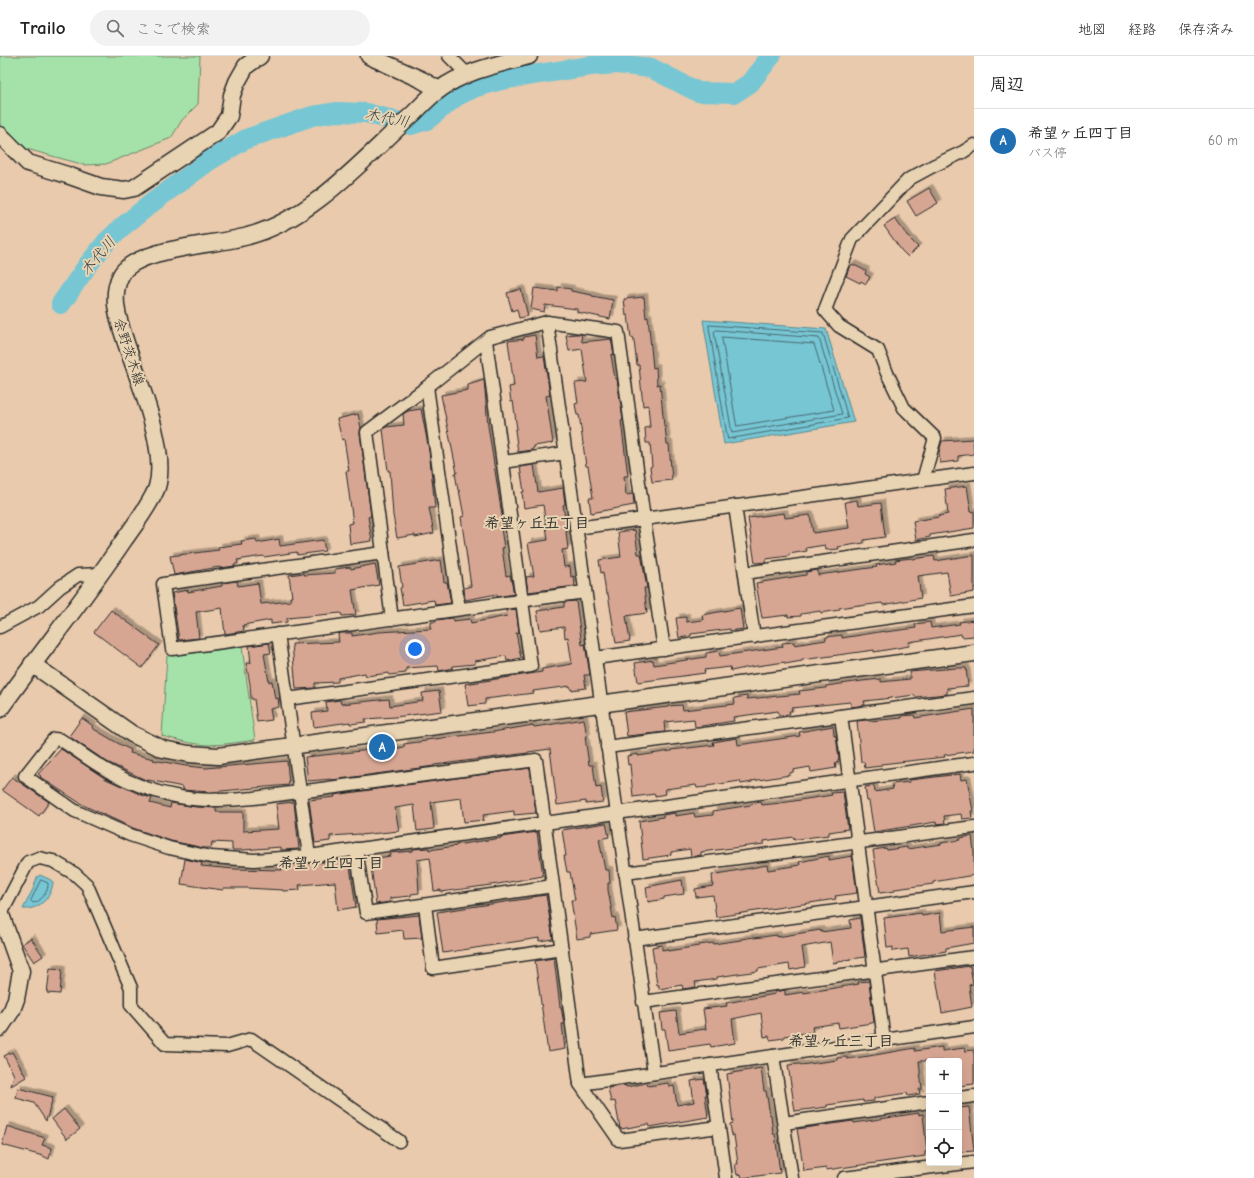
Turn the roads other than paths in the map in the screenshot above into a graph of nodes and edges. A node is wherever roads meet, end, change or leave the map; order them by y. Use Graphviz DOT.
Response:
graph roads {
  1 [pos="260,56"];
  2 [pos="369,56"];
  3 [pos="449,56"];
  4 [pos="529,56"];
  5 [pos="467,74"];
  6 [pos="439,90"];
  7 [pos="0,135"];
  8 [pos="974,145"];
  9 [pos="547,322"];
  10 [pos="486,341"];
  11 [pos="427,387"];
  12 [pos="566,453"];
  13 [pos="503,462"];
  14 [pos="974,473"];
  15 [pos="923,480"];
  16 [pos="735,506"];
  17 [pos="644,520"];
  18 [pos="576,528"];
  19 [pos="974,540"];
  20 [pos="383,553"];
  21 [pos="745,573"];
  22 [pos="101,574"];
  23 [pos="585,592"];
  24 [pos="522,601"];
  25 [pos="974,606"];
  26 [pos="459,610"];
  27 [pos="392,619"];
  28 [pos="0,627"];
  29 [pos="278,634"];
  30 [pos="754,637"];
  31 [pos="664,649"];
  32 [pos="974,653"];
  33 [pos="595,658"];
  34 [pos="32,664"];
  35 [pos="974,698"];
  36 [pos="287,699"];
  37 [pos="601,704"];
  38 [pos="0,708"];
  39 [pos="841,716"];
  40 [pos="293,746"];
  41 [pos="607,747"];
  42 [pos="974,763"];
  43 [pos="849,780"];
  44 [pos="300,792"];
  45 [pos="617,813"];
  46 [pos="544,823"];
  47 [pos="974,827"];
  48 [pos="858,842"];
  49 [pos="356,849"];
  50 [pos="309,856"];
  51 [pos="625,873"];
  52 [pos="553,886"];
  53 [pos="974,892"];
  54 [pos="425,905"];
  55 [pos="866,907"];
  56 [pos="0,913"];
  57 [pos="634,939"];
  58 [pos="562,950"];
  59 [pos="974,957"];
  60 [pos="875,971"];
  61 [pos="643,1002"];
  62 [pos="974,1027"];
  63 [pos="0,1028"];
  64 [pos="884,1040"];
  65 [pos="773,1056"];
  66 [pos="710,1065"];
  67 [pos="654,1074"];
  68 [pos="580,1084"];
  69 [pos="974,1096"];
  70 [pos="962,1098"];
  71 [pos="926,1102"];
  72 [pos="784,1123"];
  73 [pos="719,1127"];
  74 [pos="399,1141"];
  75 [pos="974,1162"];
  76 [pos="726,1178"];
  77 [pos="792,1178"];
  78 [pos="844,1178"];
  1 -- 7 [label="street"];
  2 -- 6 [label="street"];
  3 -- 5 [label="street"];
  4 -- 5 [label="street, 余野茨木線"];
  5 -- 6 [label="street, 余野茨木線"];
  6 -- 22 [label="street, 余野茨木線"];
  8 -- 15 [label="street"];
  9 -- 10 [label="street"];
  9 -- 12 [label="street"];
  9 -- 17 [label="street"];
  10 -- 11 [label="street"];
  10 -- 13 [label="street"];
  11 -- 20 [label="street"];
  11 -- 26 [label="street"];
  12 -- 13 [label="street"];
  12 -- 18 [label="street"];
  13 -- 24 [label="street"];
  14 -- 15 [label="street"];
  15 -- 16 [label="street"];
  16 -- 17 [label="street"];
  16 -- 21 [label="street"];
  17 -- 18 [label="street"];
  17 -- 31 [label="street"];
  18 -- 23 [label="street"];
  19 -- 21 [label="street"];
  20 -- 27 [label="street"];
  20 -- 29 [label="street"];
  21 -- 30 [label="street"];
  22 -- 28 [label="street"];
  22 -- 34 [label="street, 余野茨木線"];
  23 -- 24 [label="street"];
  23 -- 33 [label="street"];
  24 -- 26 [label="street"];
  24 -- 36 [label="street"];
  25 -- 30 [label="street"];
  26 -- 27 [label="street"];
  27 -- 29 [label="street"];
  29 -- 36 [label="street"];
  30 -- 31 [label="street"];
  31 -- 33 [label="street"];
  32 -- 37 [label="street"];
  33 -- 37 [label="street"];
  34 -- 38 [label="street, 余野茨木線"];
  34 -- 40 [label="street"];
  35 -- 39 [label="street"];
  36 -- 40 [label="street"];
  37 -- 40 [label="street"];
  37 -- 41 [label="street"];
  39 -- 41 [label="street"];
  39 -- 43 [label="street"];
  40 -- 44 [label="street"];
  41 -- 45 [label="street"];
  42 -- 43 [label="street"];
  43 -- 45 [label="street"];
  43 -- 48 [label="street"];
  44 -- 46 [label="street"];
  44 -- 50 [label="street"];
  44 -- 50 [label="street"];
  45 -- 46 [label="street"];
  45 -- 51 [label="street"];
  46 -- 49 [label="street"];
  46 -- 52 [label="street"];
  47 -- 48 [label="street"];
  48 -- 51 [label="street"];
  48 -- 55 [label="street"];
  49 -- 50 [label="street"];
  49 -- 54 [label="street"];
  51 -- 57 [label="street"];
  52 -- 54 [label="street"];
  52 -- 58 [label="street"];
  53 -- 55 [label="street"];
  54 -- 58 [label="street"];
  55 -- 57 [label="street"];
  55 -- 60 [label="street"];
  56 -- 63 [label="street"];
  56 -- 74 [label="street"];
  57 -- 61 [label="street"];
  58 -- 68 [label="street"];
  59 -- 60 [label="street"];
  60 -- 61 [label="street"];
  60 -- 64 [label="street"];
  61 -- 67 [label="street"];
  62 -- 64 [label="street"];
  64 -- 65 [label="street"];
  65 -- 66 [label="street"];
  65 -- 72 [label="street"];
  66 -- 67 [label="street"];
  66 -- 73 [label="street"];
  67 -- 68 [label="street"];
  68 -- 73 [label="street"];
  69 -- 70 [label="street"];
  71 -- 72 [label="street"];
  72 -- 77 [label="street"];
  73 -- 76 [label="street"];
  75 -- 78 [label="street"];
}
